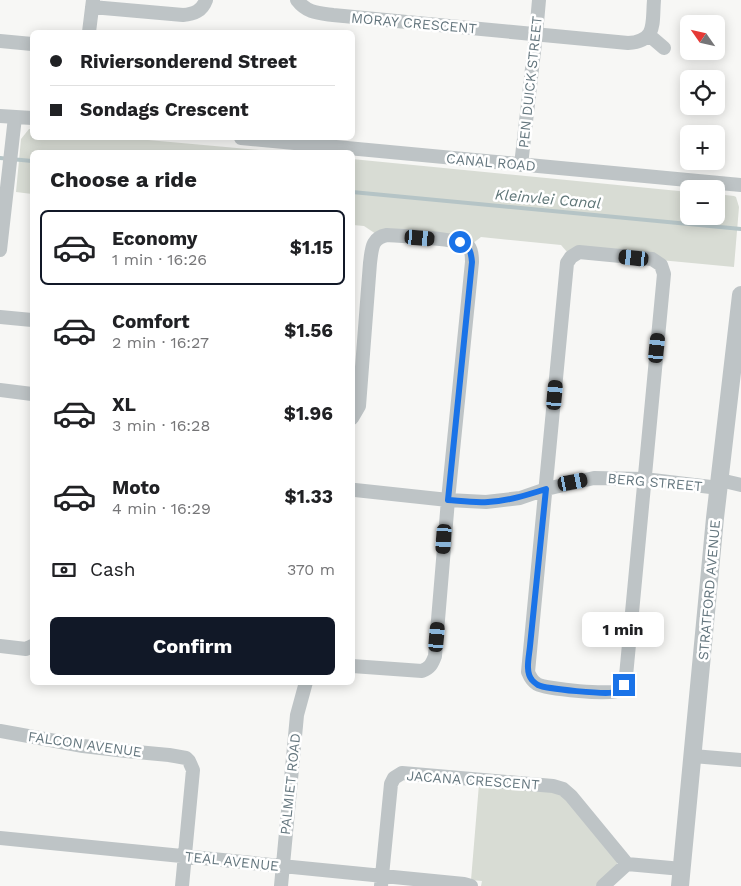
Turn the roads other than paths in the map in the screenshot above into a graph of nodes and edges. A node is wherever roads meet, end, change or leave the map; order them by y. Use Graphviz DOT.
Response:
graph roads {
  1 [pos="206,0"];
  2 [pos="297,0"];
  3 [pos="539,0"];
  4 [pos="654,0"];
  5 [pos="93,4"];
  6 [pos="131,5"];
  7 [pos="89,30"];
  8 [pos="536,34"];
  9 [pos="650,36"];
  10 [pos="0,41"];
  11 [pos="30,44"];
  12 [pos="664,48"];
  13 [pos="0,116"];
  14 [pos="30,118"];
  15 [pos="14,121"];
  16 [pos="262,140"];
  17 [pos="521,165"];
  18 [pos="741,185"];
  19 [pos="0,250"];
  20 [pos="741,294"];
  21 [pos="359,307"];
  22 [pos="0,317"];
  23 [pos="30,320"];
  24 [pos="738,343"];
  25 [pos="0,390"];
  26 [pos="30,394"];
  27 [pos="355,413"];
  28 [pos="644,479"];
  29 [pos="719,484"];
  30 [pos="741,485"];
  31 [pos="355,489"];
  32 [pos="546,489"];
  33 [pos="448,500"];
  34 [pos="0,646"];
  35 [pos="30,647"];
  36 [pos="355,666"];
  37 [pos="305,685"];
  38 [pos="0,731"];
  39 [pos="693,756"];
  40 [pos="741,760"];
  41 [pos="0,838"];
  42 [pos="185,856"];
  43 [pos="627,864"];
  44 [pos="282,866"];
  45 [pos="681,878"];
  46 [pos="381,881"];
  47 [pos="467,885"];
  48 [pos="182,886"];
  49 [pos="281,886"];
  50 [pos="603,886"];
  1 -- 6 [label="street"];
  2 -- 8 [label="street, MORAY CRESCENT"];
  3 -- 8 [label="street, PEN DUICK STREET"];
  4 -- 9 [label="street"];
  5 -- 6 [label="street"];
  5 -- 7 [label="street"];
  8 -- 9 [label="street, MORAY CRESCENT"];
  8 -- 17 [label="street, PEN DUICK STREET"];
  9 -- 12 [label="street"];
  10 -- 11 [label="street"];
  13 -- 15 [label="street"];
  14 -- 15 [label="street"];
  15 -- 19 [label="street"];
  16 -- 17 [label="street, CANAL ROAD"];
  17 -- 18 [label="street, CANAL ROAD"];
  20 -- 24 [label="street, STRATFORD AVENUE"];
  21 -- 27 [label="street"];
  21 -- 33 [label="street"];
  22 -- 23 [label="street"];
  24 -- 29 [label="street, STRATFORD AVENUE"];
  25 -- 26 [label="street"];
  28 -- 29 [label="street, BERG STREET"];
  28 -- 32 [label="street, BERG STREET"];
  28 -- 32 [label="street"];
  28 -- 32 [label="street"];
  29 -- 30 [label="street, BERG STREET"];
  29 -- 39 [label="street, STRATFORD AVENUE"];
  31 -- 33 [label="street, BERG STREET"];
  32 -- 33 [label="street, BERG STREET"];
  33 -- 36 [label="street"];
  34 -- 35 [label="street"];
  37 -- 44 [label="street, PALMIET ROAD"];
  38 -- 42 [label="street, FALCON AVENUE"];
  39 -- 40 [label="street"];
  39 -- 45 [label="street, STRATFORD AVENUE"];
  41 -- 42 [label="street, TEAL AVENUE"];
  42 -- 44 [label="street, TEAL AVENUE"];
  42 -- 48 [label="street, FALCON AVENUE"];
  43 -- 45 [label="street"];
  43 -- 46 [label="street, JACANA CRESCENT"];
  43 -- 50 [label="street"];
  44 -- 46 [label="street, TEAL AVENUE"];
  44 -- 49 [label="street, PALMIET ROAD"];
  46 -- 47 [label="street, TEAL AVENUE"];
}
